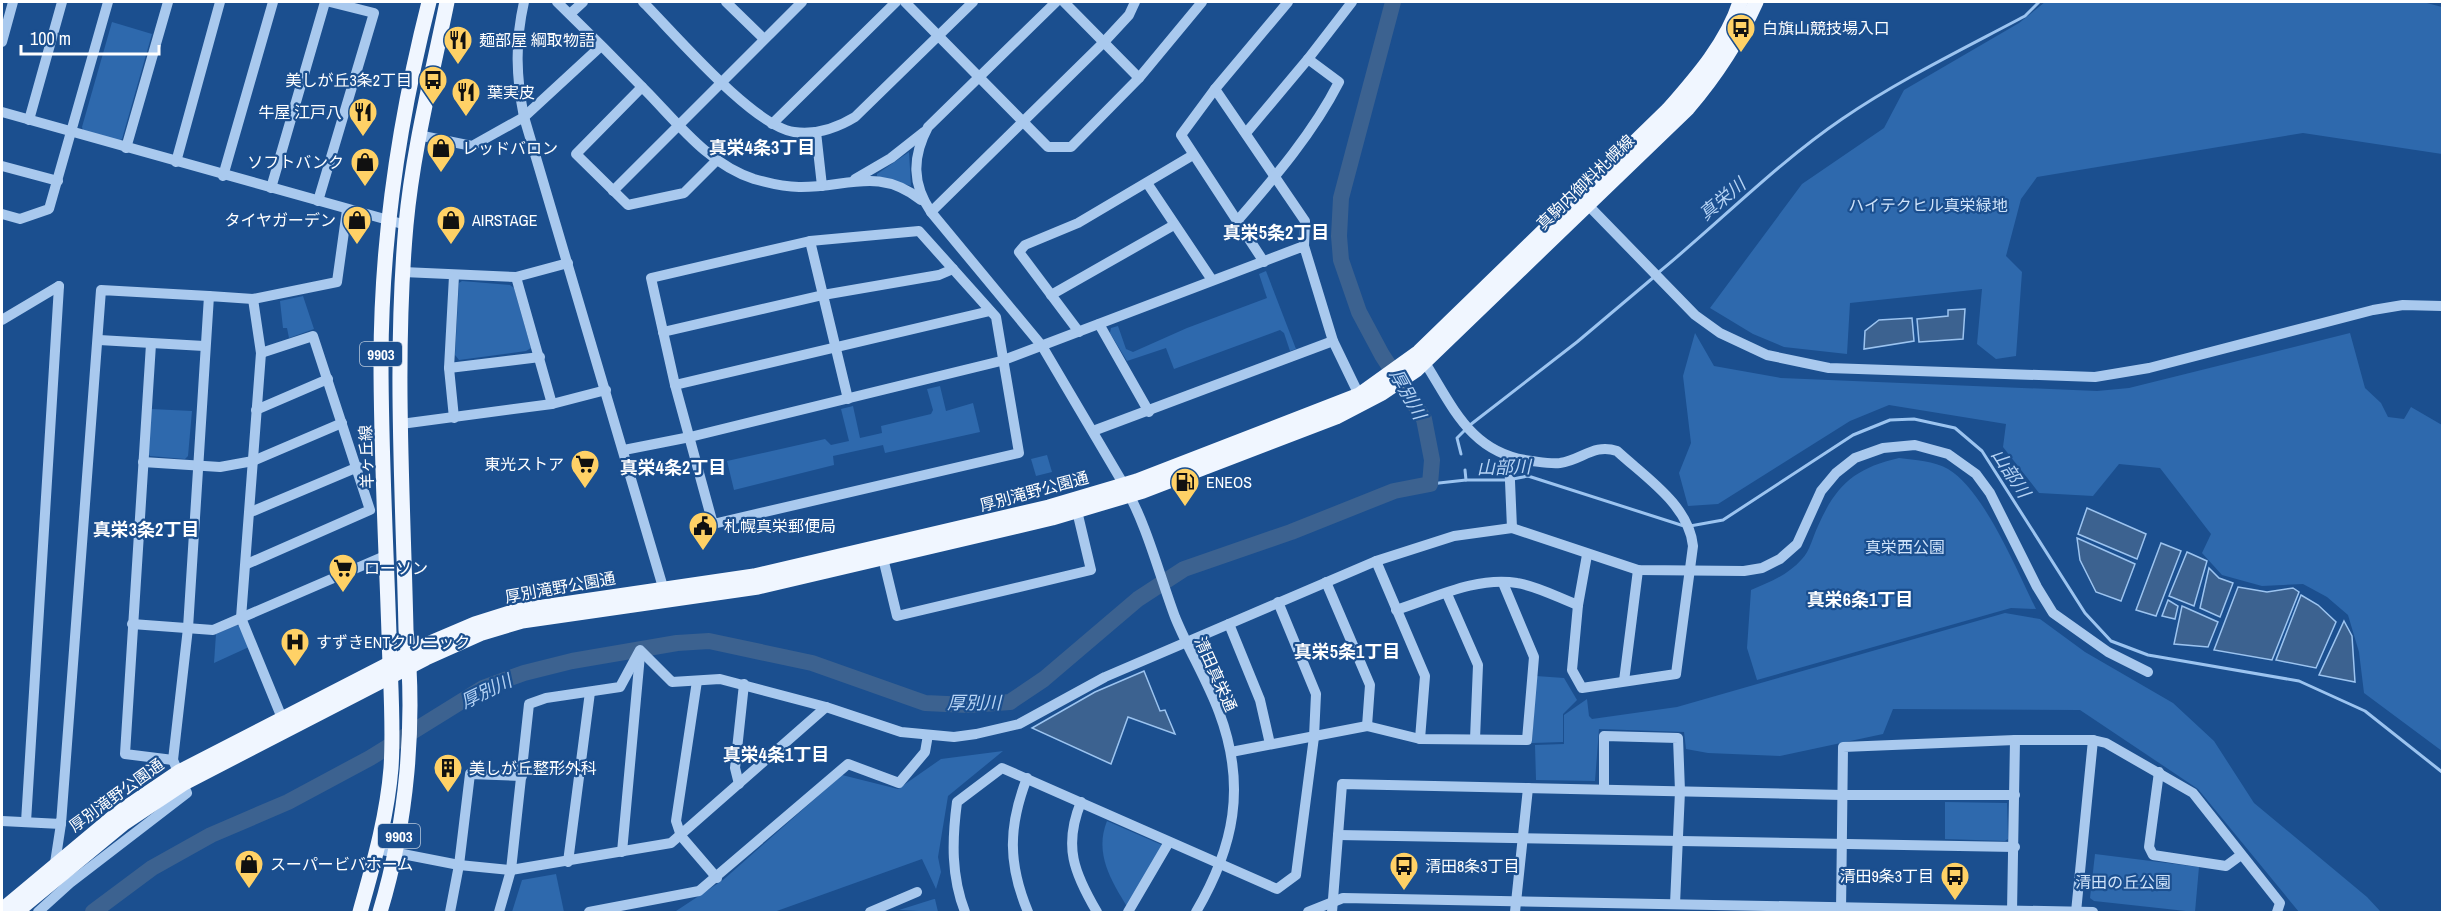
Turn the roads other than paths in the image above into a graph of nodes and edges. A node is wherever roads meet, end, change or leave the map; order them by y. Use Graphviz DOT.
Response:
graph roads {
  1 [pos="13,2"];
  2 [pos="62,2"];
  3 [pos="108,2"];
  4 [pos="168,2"];
  5 [pos="220,2"];
  6 [pos="273,2"];
  7 [pos="326,2"];
  8 [pos="330,2"];
  9 [pos="429,2"];
  10 [pos="447,2"];
  11 [pos="524,2"];
  12 [pos="557,2"];
  13 [pos="583,2"];
  14 [pos="643,2"];
  15 [pos="726,2"];
  16 [pos="801,2"];
  17 [pos="896,2"];
  18 [pos="904,2"];
  19 [pos="973,2"];
  20 [pos="1056,2"];
  21 [pos="1064,2"];
  22 [pos="1135,2"];
  23 [pos="1202,2"];
  24 [pos="1288,2"];
  25 [pos="1352,2"];
  26 [pos="1740,2"];
  27 [pos="1756,2"];
  28 [pos="570,14"];
  29 [pos="938,37"];
  30 [pos="764,39"];
  31 [pos="2,42"];
  32 [pos="1104,42"];
  33 [pos="601,46"];
  34 [pos="1308,59"];
  35 [pos="978,78"];
  36 [pos="1139,78"];
  37 [pos="721,80"];
  38 [pos="642,87"];
  39 [pos="1215,89"];
  40 [pos="2,112"];
  41 [pos="524,117"];
  42 [pos="29,120"];
  43 [pos="1023,121"];
  44 [pos="677,123"];
  45 [pos="772,124"];
  46 [pos="928,128"];
  47 [pos="71,132"];
  48 [pos="816,132"];
  49 [pos="1246,133"];
  50 [pos="418,135"];
  51 [pos="126,148"];
  52 [pos="1194,156"];
  53 [pos="717,160"];
  54 [pos="176,162"];
  55 [pos="2,166"];
  56 [pos="223,176"];
  57 [pos="1276,176"];
  58 [pos="855,179"];
  59 [pos="58,181"];
  60 [pos="1147,183"];
  61 [pos="822,186"];
  62 [pos="271,189"];
  63 [pos="613,191"];
  64 [pos="318,201"];
  65 [pos="1584,201"];
  66 [pos="924,202"];
  67 [pos="347,210"];
  68 [pos="931,212"];
  69 [pos="2,214"];
  70 [pos="1238,220"];
  71 [pos="388,221"];
  72 [pos="406,225"];
  73 [pos="1174,225"];
  74 [pos="810,242"];
  75 [pos="1304,246"];
  76 [pos="1264,262"];
  77 [pos="568,263"];
  78 [pos="953,269"];
  79 [pos="403,272"];
  80 [pos="453,276"];
  81 [pos="516,277"];
  82 [pos="1212,280"];
  83 [pos="1051,295"];
  84 [pos="209,296"];
  85 [pos="823,296"];
  86 [pos="253,299"];
  87 [pos="2442,306"];
  88 [pos="990,311"];
  89 [pos="2,320"];
  90 [pos="1099,324"];
  91 [pos="663,332"];
  92 [pos="1078,332"];
  93 [pos="99,340"];
  94 [pos="1333,341"];
  95 [pos="151,344"];
  96 [pos="204,346"];
  97 [pos="1042,346"];
  98 [pos="836,349"];
  99 [pos="261,353"];
  100 [pos="540,357"];
  101 [pos="1001,361"];
  102 [pos="1417,361"];
  103 [pos="450,368"];
  104 [pos="328,379"];
  105 [pos="675,385"];
  106 [pos="606,390"];
  107 [pos="848,399"];
  108 [pos="1361,399"];
  109 [pos="552,404"];
  110 [pos="256,410"];
  111 [pos="1149,412"];
  112 [pos="454,418"];
  113 [pos="342,423"];
  114 [pos="401,424"];
  115 [pos="1092,431"];
  116 [pos="690,437"];
  117 [pos="624,450"];
  118 [pos="253,461"];
  119 [pos="143,462"];
  120 [pos="1509,462"];
  121 [pos="197,465"];
  122 [pos="357,467"];
  123 [pos="1127,490"];
  124 [pos="251,512"];
  125 [pos="1077,512"];
  126 [pos="1512,528"];
  127 [pos="387,555"];
  128 [pos="1587,555"];
  129 [pos="884,558"];
  130 [pos="1376,561"];
  131 [pos="247,564"];
  132 [pos="1638,570"];
  133 [pos="1689,571"];
  134 [pos="1326,582"];
  135 [pos="1503,583"];
  136 [pos="665,594"];
  137 [pos="1447,594"];
  138 [pos="1278,602"];
  139 [pos="1578,605"];
  140 [pos="1396,610"];
  141 [pos="242,618"];
  142 [pos="132,624"];
  143 [pos="1229,624"];
  144 [pos="188,628"];
  145 [pos="1185,642"];
  146 [pos="640,650"];
  147 [pos="409,661"];
  148 [pos="391,671"];
  149 [pos="2148,672"];
  150 [pos="697,681"];
  151 [pos="1624,681"];
  152 [pos="744,684"];
  153 [pos="590,692"];
  154 [pos="826,707"];
  155 [pos="282,718"];
  156 [pos="1367,726"];
  157 [pos="928,735"];
  158 [pos="1314,737"];
  159 [pos="1420,739"];
  160 [pos="1475,739"];
  161 [pos="2015,740"];
  162 [pos="2093,740"];
  163 [pos="1270,744"];
  164 [pos="1231,752"];
  165 [pos="179,772"];
  166 [pos="2159,772"];
  167 [pos="522,776"];
  168 [pos="1027,778"];
  169 [pos="739,784"];
  170 [pos="1528,788"];
  171 [pos="1604,789"];
  172 [pos="1680,791"];
  173 [pos="1843,795"];
  174 [pos="2015,795"];
  175 [pos="1081,802"];
  176 [pos="2,821"];
  177 [pos="26,822"];
  178 [pos="61,824"];
  179 [pos="681,836"];
  180 [pos="1338,836"];
  181 [pos="1523,839"];
  182 [pos="1677,841"];
  183 [pos="1170,842"];
  184 [pos="1842,844"];
  185 [pos="2015,847"];
  186 [pos="377,849"];
  187 [pos="396,852"];
  188 [pos="622,852"];
  189 [pos="2241,855"];
  190 [pos="568,862"];
  191 [pos="55,863"];
  192 [pos="1221,864"];
  193 [pos="459,865"];
  194 [pos="511,870"];
  195 [pos="717,878"];
  196 [pos="917,892"];
  197 [pos="1333,900"];
  198 [pos="1516,907"];
  199 [pos="1672,907"];
  200 [pos="2,910"];
  201 [pos="1841,910"];
  202 [pos="2012,911"];
  203 [pos="2076,911"];
  204 [pos="16,912"];
  205 [pos="38,912"];
  206 [pos="360,912"];
  207 [pos="380,912"];
  208 [pos="450,912"];
  209 [pos="500,912"];
  210 [pos="589,912"];
  211 [pos="870,912"];
  212 [pos="965,912"];
  213 [pos="1028,912"];
  214 [pos="1097,912"];
  215 [pos="1128,912"];
  216 [pos="1196,912"];
  217 [pos="1308,912"];
  218 [pos="1332,912"];
  219 [pos="2093,912"];
  220 [pos="2277,912"];
  1 -- 31 [label="street"];
  2 -- 42 [label="street"];
  3 -- 47 [label="street"];
  4 -- 51 [label="street"];
  5 -- 54 [label="street"];
  6 -- 56 [label="street"];
  7 -- 62 [label="street"];
  8 -- 64 [label="street"];
  9 -- 71 [label="main road, 羊ヶ丘線 / 9903"];
  10 -- 50 [label="main road, 9903"];
  11 -- 41 [label="street"];
  12 -- 28 [label="street"];
  13 -- 28 [label="street"];
  14 -- 37 [label="street"];
  15 -- 30 [label="street"];
  16 -- 30 [label="street"];
  17 -- 45 [label="street"];
  18 -- 29 [label="street"];
  19 -- 29 [label="street"];
  20 -- 35 [label="street"];
  21 -- 32 [label="street"];
  22 -- 32 [label="street"];
  23 -- 36 [label="street"];
  24 -- 39 [label="street"];
  25 -- 34 [label="street"];
  26 -- 65 [label="main road, 真駒内御料札幌線"];
  27 -- 65 [label="main road, 真駒内御料札幌線"];
  28 -- 33 [label="street"];
  29 -- 35 [label="street"];
  29 -- 48 [label="street"];
  30 -- 37 [label="street"];
  32 -- 36 [label="street"];
  32 -- 43 [label="street"];
  33 -- 38 [label="street"];
  33 -- 41 [label="street"];
  34 -- 49 [label="street"];
  34 -- 57 [label="street"];
  35 -- 43 [label="street"];
  35 -- 46 [label="street"];
  36 -- 43 [label="street"];
  37 -- 44 [label="street"];
  37 -- 45 [label="street"];
  38 -- 44 [label="street"];
  38 -- 63 [label="street"];
  39 -- 49 [label="street"];
  39 -- 52 [label="street"];
  40 -- 42 [label="street"];
  41 -- 50 [label="street"];
  41 -- 77 [label="street"];
  42 -- 47 [label="street"];
  43 -- 68 [label="street"];
  44 -- 53 [label="street"];
  44 -- 63 [label="street"];
  45 -- 48 [label="street"];
  46 -- 58 [label="street"];
  46 -- 66 [label="street"];
  47 -- 51 [label="street"];
  47 -- 59 [label="street"];
  48 -- 61 [label="street"];
  49 -- 57 [label="street"];
  50 -- 72 [label="main road, 9903"];
  51 -- 54 [label="street"];
  52 -- 60 [label="street"];
  52 -- 70 [label="street"];
  53 -- 61 [label="street"];
  53 -- 63 [label="street"];
  54 -- 56 [label="street"];
  55 -- 59 [label="street"];
  56 -- 62 [label="street"];
  57 -- 70 [label="street"];
  57 -- 75 [label="street"];
  58 -- 61 [label="street"];
  58 -- 66 [label="street"];
  59 -- 69 [label="street"];
  60 -- 73 [label="street"];
  60 -- 83 [label="street"];
  62 -- 64 [label="street"];
  64 -- 67 [label="street"];
  65 -- 87 [label="street"];
  65 -- 102 [label="main road, 真駒内御料札幌線"];
  66 -- 68 [label="street, 清田真栄通"];
  67 -- 71 [label="street"];
  67 -- 86 [label="street"];
  68 -- 97 [label="street, 清田真栄通"];
  70 -- 76 [label="street"];
  71 -- 72 [label="street"];
  71 -- 127 [label="main road, 羊ヶ丘線 / 9903"];
  72 -- 79 [label="main road, 9903"];
  73 -- 82 [label="street"];
  73 -- 83 [label="street"];
  74 -- 78 [label="street"];
  74 -- 85 [label="street"];
  74 -- 91 [label="street"];
  75 -- 76 [label="street"];
  75 -- 94 [label="street"];
  76 -- 82 [label="street"];
  77 -- 81 [label="street"];
  77 -- 106 [label="street"];
  78 -- 85 [label="street"];
  78 -- 88 [label="street"];
  79 -- 80 [label="street"];
  79 -- 114 [label="main road, 9903"];
  80 -- 81 [label="street"];
  80 -- 103 [label="street"];
  81 -- 100 [label="street"];
  82 -- 90 [label="street"];
  83 -- 92 [label="street"];
  84 -- 86 [label="street"];
  84 -- 93 [label="street"];
  84 -- 96 [label="street"];
  85 -- 91 [label="street"];
  85 -- 98 [label="street"];
  86 -- 99 [label="street"];
  88 -- 98 [label="street"];
  88 -- 101 [label="street"];
  89 -- 177 [label="street"];
  90 -- 92 [label="street"];
  90 -- 111 [label="street"];
  91 -- 105 [label="street"];
  92 -- 97 [label="street"];
  93 -- 95 [label="street"];
  93 -- 178 [label="street"];
  94 -- 108 [label="street"];
  94 -- 111 [label="street"];
  95 -- 96 [label="street"];
  95 -- 119 [label="street"];
  96 -- 121 [label="street"];
  97 -- 101 [label="street"];
  97 -- 115 [label="street, 清田真栄通"];
  98 -- 105 [label="street"];
  98 -- 107 [label="street"];
  99 -- 104 [label="street"];
  99 -- 110 [label="street"];
  100 -- 103 [label="street"];
  100 -- 109 [label="street"];
  101 -- 107 [label="street"];
  101 -- 116 [label="street"];
  102 -- 108 [label="main road, 真駒内御料札幌線"];
  102 -- 120 [label="street"];
  103 -- 112 [label="street"];
  104 -- 110 [label="street"];
  104 -- 113 [label="street"];
  105 -- 116 [label="street"];
  106 -- 109 [label="street"];
  106 -- 117 [label="street"];
  107 -- 116 [label="street"];
  108 -- 123 [label="main road, 真駒内御料札幌線"];
  109 -- 112 [label="street"];
  110 -- 118 [label="street"];
  111 -- 115 [label="street"];
  112 -- 114 [label="street"];
  113 -- 118 [label="street"];
  113 -- 122 [label="street"];
  114 -- 147 [label="main road, 9903"];
  115 -- 123 [label="street, 清田真栄通"];
  116 -- 117 [label="street"];
  117 -- 136 [label="street"];
  118 -- 121 [label="street"];
  118 -- 124 [label="street"];
  119 -- 121 [label="street"];
  119 -- 142 [label="street"];
  120 -- 126 [label="street"];
  120 -- 133 [label="street"];
  121 -- 144 [label="street"];
  122 -- 124 [label="street"];
  122 -- 131 [label="street"];
  123 -- 125 [label="main road, 厚別滝野公園通"];
  123 -- 136 [label="main road, 厚別滝野公園通"];
  123 -- 145 [label="street, 清田真栄通"];
  124 -- 131 [label="street"];
  125 -- 129 [label="main road, 厚別滝野公園通"];
  125 -- 129 [label="street"];
  126 -- 128 [label="street"];
  126 -- 130 [label="street"];
  127 -- 141 [label="street"];
  127 -- 148 [label="main road, 羊ヶ丘線 / 9903"];
  128 -- 132 [label="street"];
  128 -- 139 [label="street"];
  129 -- 136 [label="main road, 厚別滝野公園通"];
  130 -- 134 [label="street"];
  130 -- 140 [label="street"];
  131 -- 141 [label="street"];
  132 -- 133 [label="street"];
  132 -- 151 [label="street"];
  133 -- 149 [label="street"];
  133 -- 151 [label="street"];
  134 -- 138 [label="street"];
  134 -- 156 [label="street"];
  135 -- 137 [label="street"];
  135 -- 139 [label="street"];
  135 -- 160 [label="street"];
  136 -- 147 [label="main road, 厚別滝野公園通"];
  137 -- 140 [label="street"];
  137 -- 160 [label="street"];
  138 -- 143 [label="street"];
  138 -- 158 [label="street"];
  139 -- 151 [label="street"];
  140 -- 159 [label="street"];
  141 -- 144 [label="street"];
  141 -- 155 [label="street"];
  142 -- 144 [label="street"];
  142 -- 165 [label="street"];
  143 -- 145 [label="street"];
  143 -- 163 [label="street"];
  144 -- 165 [label="street"];
  145 -- 157 [label="street"];
  145 -- 164 [label="street, 清田真栄通"];
  146 -- 150 [label="street"];
  146 -- 153 [label="street"];
  146 -- 188 [label="street"];
  147 -- 148 [label="main road, 厚別滝野公園通"];
  147 -- 187 [label="main road, 9903"];
  148 -- 155 [label="main road, 厚別滝野公園通"];
  148 -- 165 [label="main road, 厚別滝野公園通"];
  148 -- 186 [label="main road, 羊ヶ丘線 / 9903"];
  150 -- 152 [label="street"];
  150 -- 179 [label="street"];
  152 -- 154 [label="street"];
  152 -- 169 [label="street"];
  153 -- 167 [label="street"];
  153 -- 190 [label="street"];
  154 -- 157 [label="street"];
  154 -- 169 [label="street"];
  155 -- 165 [label="main road, 厚別滝野公園通"];
  156 -- 158 [label="street"];
  156 -- 159 [label="street"];
  157 -- 195 [label="street"];
  158 -- 163 [label="street"];
  158 -- 192 [label="street"];
  159 -- 160 [label="street"];
  161 -- 162 [label="street"];
  161 -- 173 [label="street"];
  161 -- 174 [label="street"];
  162 -- 166 [label="street"];
  162 -- 203 [label="street"];
  163 -- 164 [label="street"];
  164 -- 192 [label="street, 清田真栄通"];
  165 -- 191 [label="main road, 厚別滝野公園通"];
  165 -- 204 [label="main road, 厚別滝野公園通"];
  165 -- 205 [label="street"];
  166 -- 189 [label="street"];
  166 -- 189 [label="street"];
  167 -- 193 [label="street"];
  167 -- 194 [label="street"];
  168 -- 175 [label="street"];
  168 -- 212 [label="street"];
  168 -- 213 [label="street"];
  169 -- 179 [label="street"];
  170 -- 171 [label="street"];
  170 -- 180 [label="street"];
  170 -- 181 [label="street"];
  171 -- 172 [label="street"];
  171 -- 172 [label="street"];
  172 -- 173 [label="street"];
  172 -- 182 [label="street"];
  173 -- 174 [label="street"];
  173 -- 184 [label="street"];
  174 -- 185 [label="street"];
  175 -- 183 [label="street"];
  175 -- 214 [label="street"];
  176 -- 177 [label="street"];
  177 -- 178 [label="street"];
  178 -- 191 [label="street"];
  179 -- 188 [label="street"];
  179 -- 195 [label="street"];
  180 -- 181 [label="street"];
  180 -- 197 [label="street"];
  181 -- 182 [label="street"];
  181 -- 198 [label="street"];
  182 -- 184 [label="street"];
  182 -- 199 [label="street"];
  183 -- 192 [label="street"];
  183 -- 215 [label="street"];
  184 -- 185 [label="street"];
  184 -- 201 [label="street"];
  185 -- 202 [label="street"];
  186 -- 187 [label="street"];
  186 -- 206 [label="main road, 羊ヶ丘線 / 9903"];
  187 -- 193 [label="street"];
  187 -- 207 [label="main road, 9903"];
  188 -- 190 [label="street"];
  189 -- 220 [label="street"];
  190 -- 194 [label="street"];
  191 -- 200 [label="main road, 厚別滝野公園通"];
  192 -- 216 [label="street, 清田真栄通"];
  193 -- 194 [label="street"];
  193 -- 208 [label="street"];
  194 -- 209 [label="street"];
  195 -- 210 [label="street"];
  196 -- 211 [label="street"];
  197 -- 198 [label="street"];
  197 -- 217 [label="street"];
  197 -- 218 [label="street"];
  198 -- 199 [label="street"];
  199 -- 201 [label="street"];
  201 -- 202 [label="street"];
  202 -- 203 [label="street"];
  203 -- 219 [label="street"];
}
